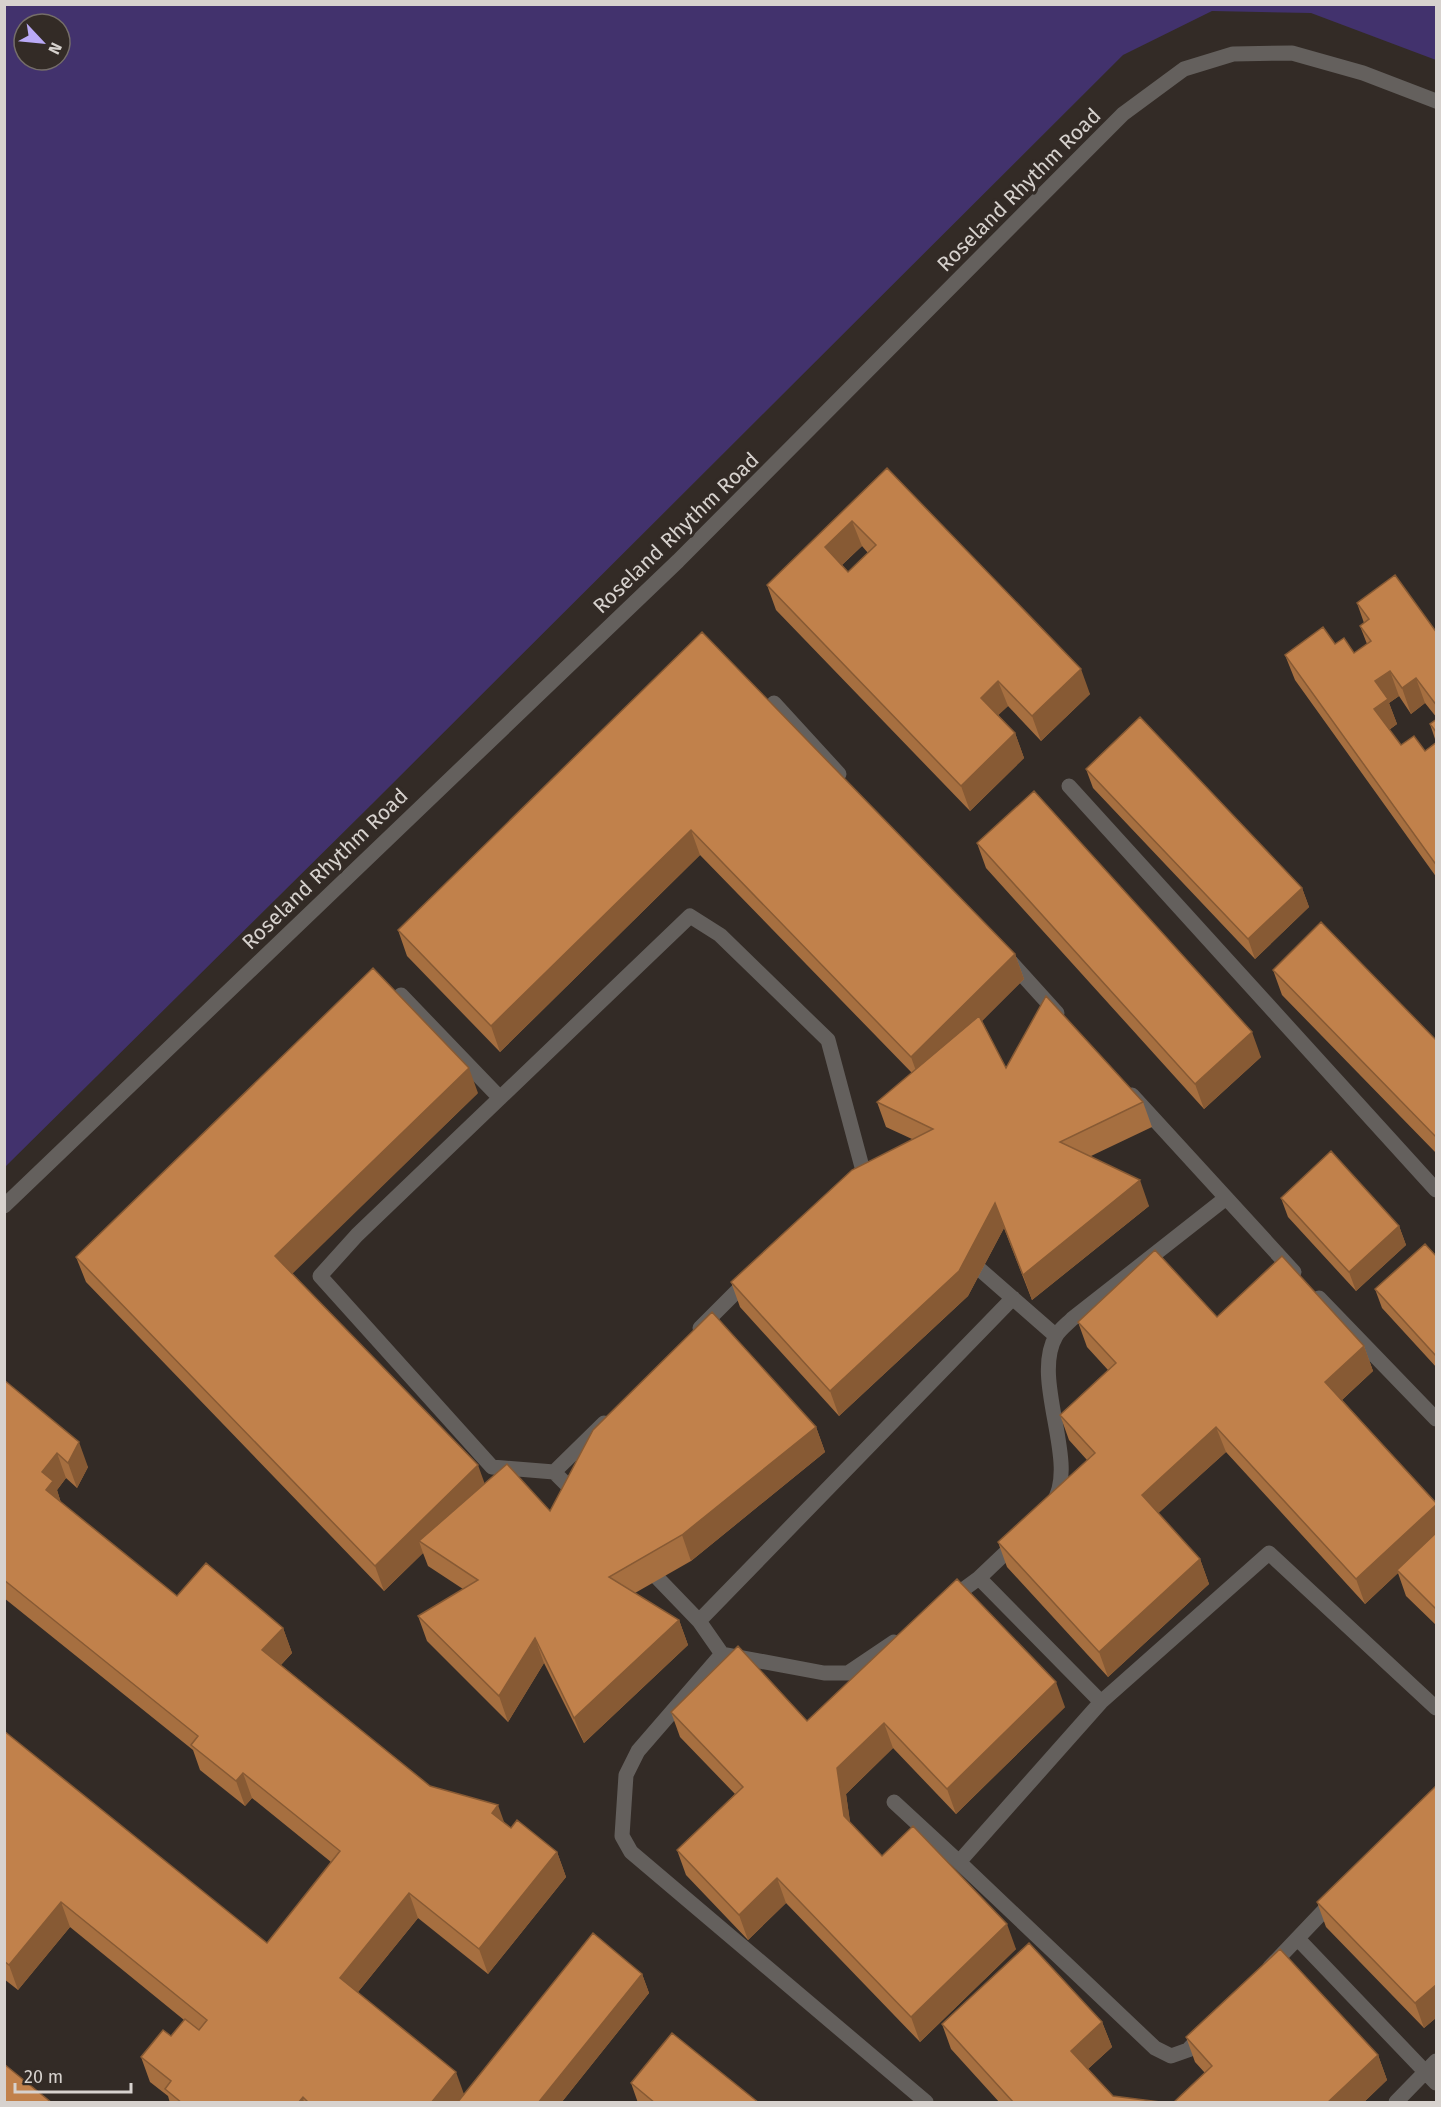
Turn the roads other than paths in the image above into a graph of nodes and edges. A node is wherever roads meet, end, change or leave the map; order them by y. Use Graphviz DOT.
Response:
graph roads {
  1 [pos="1437,100"];
  2 [pos="774,703"];
  3 [pos="847,782"];
  4 [pos="1069,786"];
  5 [pos="1000,950"];
  6 [pos="401,995"];
  7 [pos="1065,1021"];
  8 [pos="1121,1083"];
  9 [pos="500,1098"];
  10 [pos="889,1190"];
  11 [pos="1437,1190"];
  12 [pos="1226,1198"];
  13 [pos="4,1206"];
  14 [pos="960,1252"];
  15 [pos="763,1266"];
  16 [pos="1013,1298"];
  17 [pos="1056,1336"];
  18 [pos="688,1340"];
  19 [pos="613,1414"];
  20 [pos="1437,1419"];
  21 [pos="554,1472"];
  22 [pos="586,1505"];
  23 [pos="1043,1516"];
  24 [pos="1027,1532"];
  25 [pos="634,1555"];
  26 [pos="979,1578"];
  27 [pos="932,1613"];
  28 [pos="699,1621"];
  29 [pos="904,1634"];
  30 [pos="722,1654"];
  31 [pos="1101,1702"];
  32 [pos="1437,1708"];
  33 [pos="894,1802"];
  34 [pos="959,1862"];
  35 [pos="1344,1888"];
  36 [pos="1298,1939"];
  37 [pos="1256,1982"];
  38 [pos="1213,2024"];
  39 [pos="1437,2061"];
  40 [pos="1431,2078"];
  41 [pos="926,2103"];
  42 [pos="1396,2103"];
  1 -- 13 [label="street, Roseland Rhythm Road"];
  2 -- 3 [label="street"];
  4 -- 11 [label="street"];
  5 -- 7 [label="street"];
  6 -- 9 [label="street"];
  8 -- 12 [label="street"];
  9 -- 10 [label="street"];
  9 -- 21 [label="street"];
  12 -- 17 [label="street"];
  12 -- 20 [label="street"];
  14 -- 16 [label="street"];
  15 -- 18 [label="street"];
  16 -- 17 [label="street"];
  16 -- 28 [label="street"];
  17 -- 23 [label="street"];
  19 -- 21 [label="street"];
  21 -- 22 [label="street"];
  24 -- 26 [label="street"];
  25 -- 28 [label="street"];
  26 -- 27 [label="street"];
  26 -- 31 [label="street"];
  28 -- 30 [label="street"];
  29 -- 30 [label="street"];
  30 -- 41 [label="street"];
  31 -- 32 [label="street"];
  31 -- 34 [label="street"];
  33 -- 34 [label="street"];
  34 -- 38 [label="street"];
  35 -- 36 [label="street"];
  36 -- 37 [label="street"];
  36 -- 40 [label="street"];
  39 -- 40 [label="street"];
  40 -- 42 [label="street"];
}
